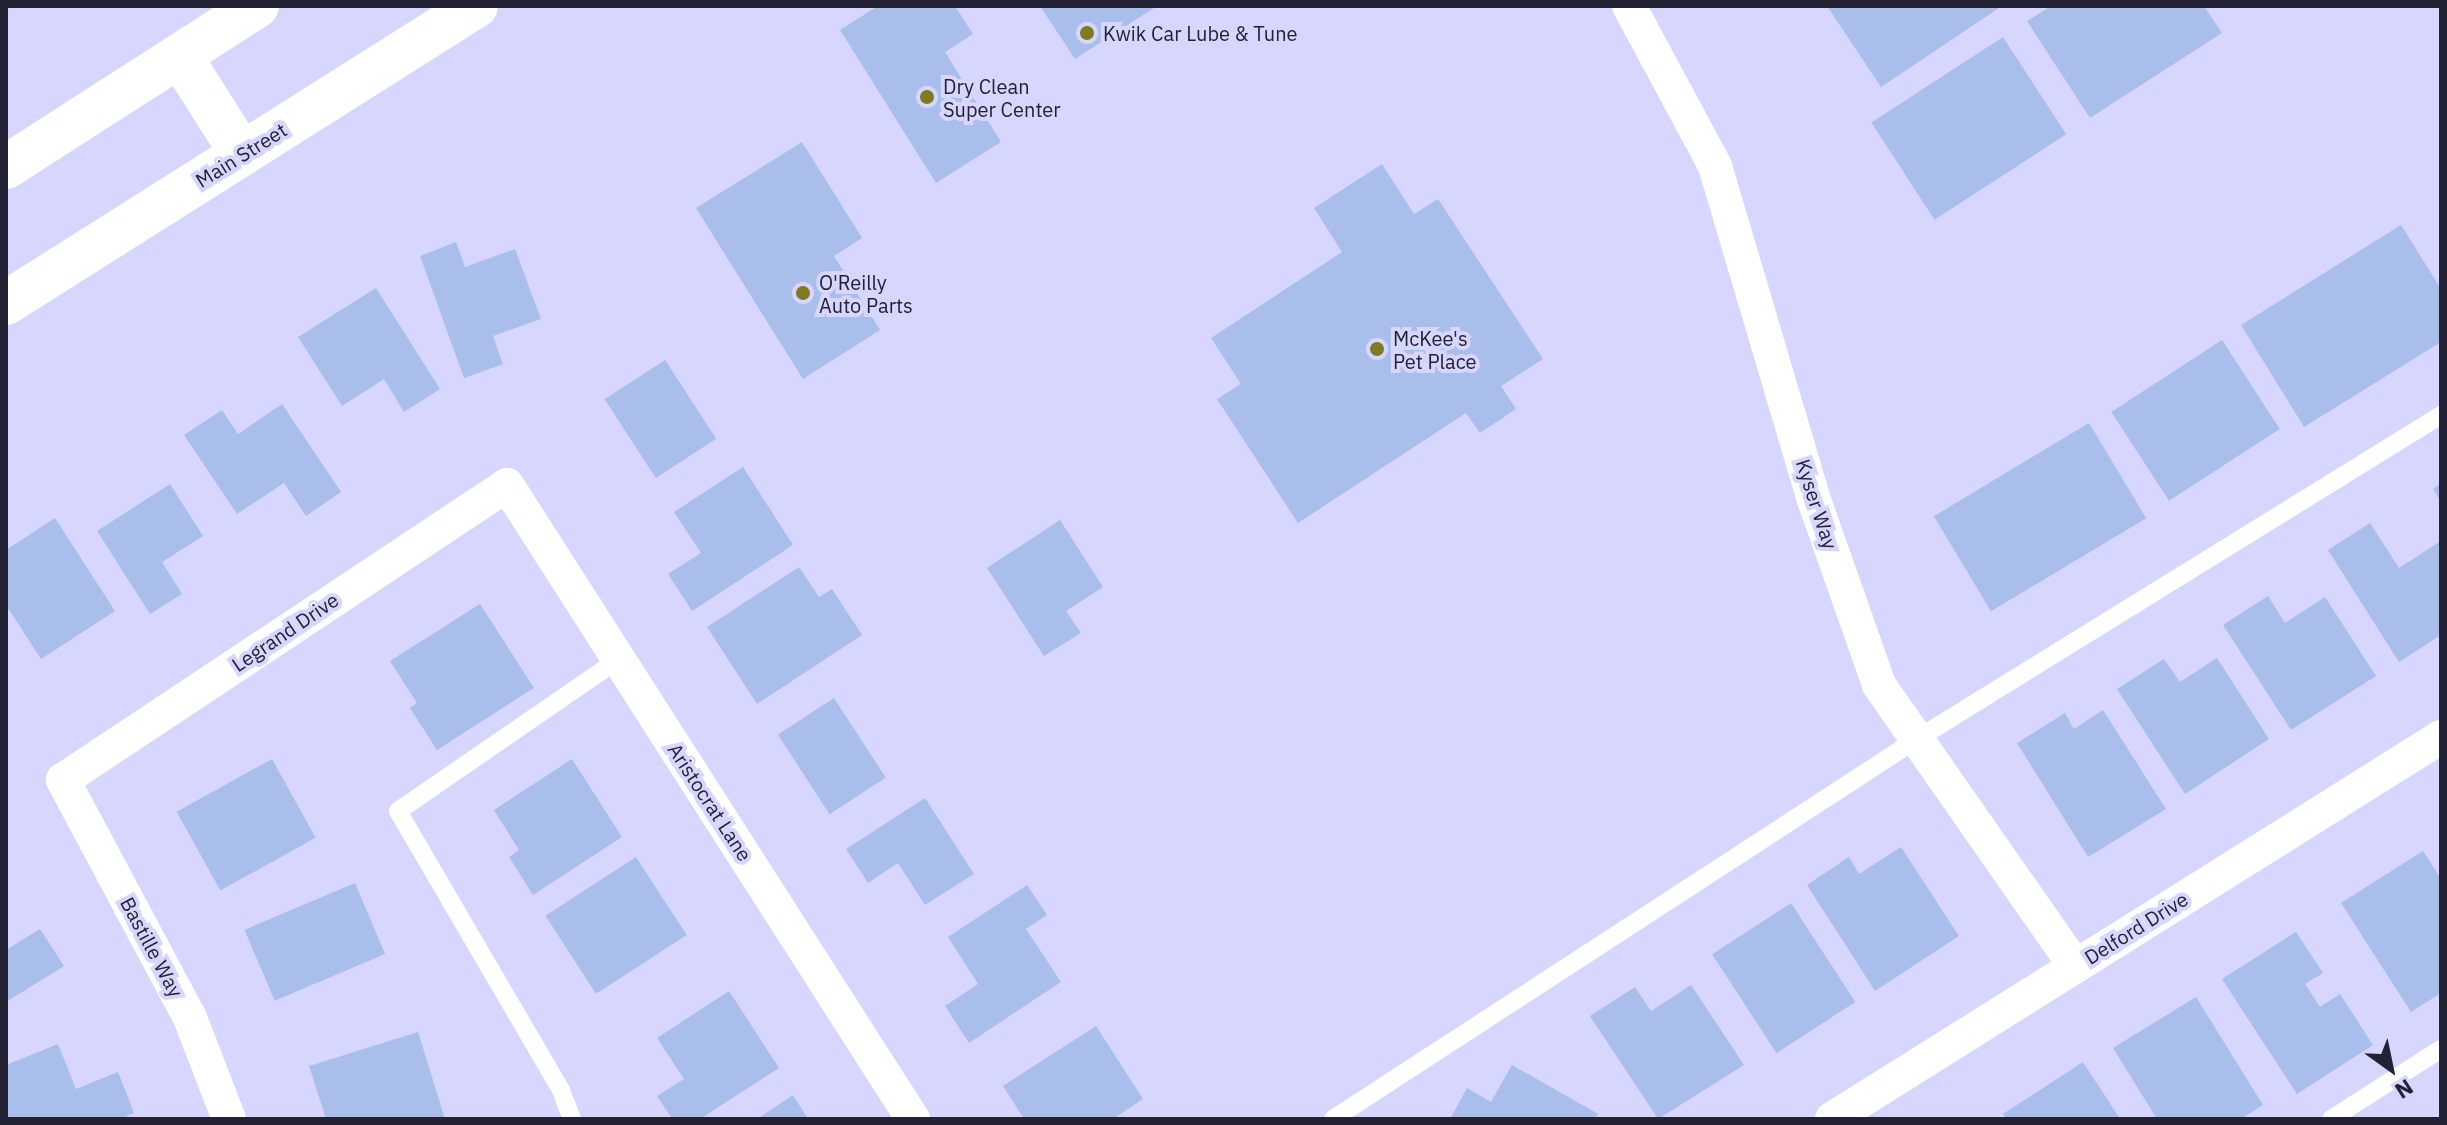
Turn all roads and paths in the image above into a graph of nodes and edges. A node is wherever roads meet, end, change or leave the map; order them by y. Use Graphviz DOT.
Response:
graph roads {
  1 [pos="257,6"];
  2 [pos="476,6"];
  3 [pos="1629,6"];
  4 [pos="180,56"];
  5 [pos="242,154"];
  6 [pos="6,167"];
  7 [pos="6,303"];
  8 [pos="2441,415"];
  9 [pos="507,485"];
  10 [pos="619,659"];
  11 [pos="1917,739"];
  12 [pos="2438,745"];
  13 [pos="63,780"];
  14 [pos="2075,966"];
  15 [pos="2441,1049"];
  16 [pos="229,1119"];
  17 [pos="572,1119"];
  18 [pos="913,1119"];
  19 [pos="1333,1119"];
  20 [pos="1832,1119"];
  21 [pos="2331,1119"];
  1 -- 4 [label="main road"];
  2 -- 5 [label="main road, Main Street"];
  3 -- 11 [label="street, Kyser Way"];
  4 -- 5 [label="main road"];
  4 -- 6 [label="main road"];
  5 -- 7 [label="main road, Main Street"];
  8 -- 11 [label="lane"];
  9 -- 10 [label="street, Aristocrat Lane"];
  9 -- 13 [label="street, Legrand Drive"];
  10 -- 17 [label="lane"];
  10 -- 18 [label="street, Aristocrat Lane"];
  11 -- 14 [label="street, Kyser Way"];
  11 -- 19 [label="lane"];
  12 -- 14 [label="street, Delford Drive"];
  13 -- 16 [label="street, Bastille Way"];
  14 -- 20 [label="street, Delford Drive"];
  15 -- 21 [label="lane"];
}
